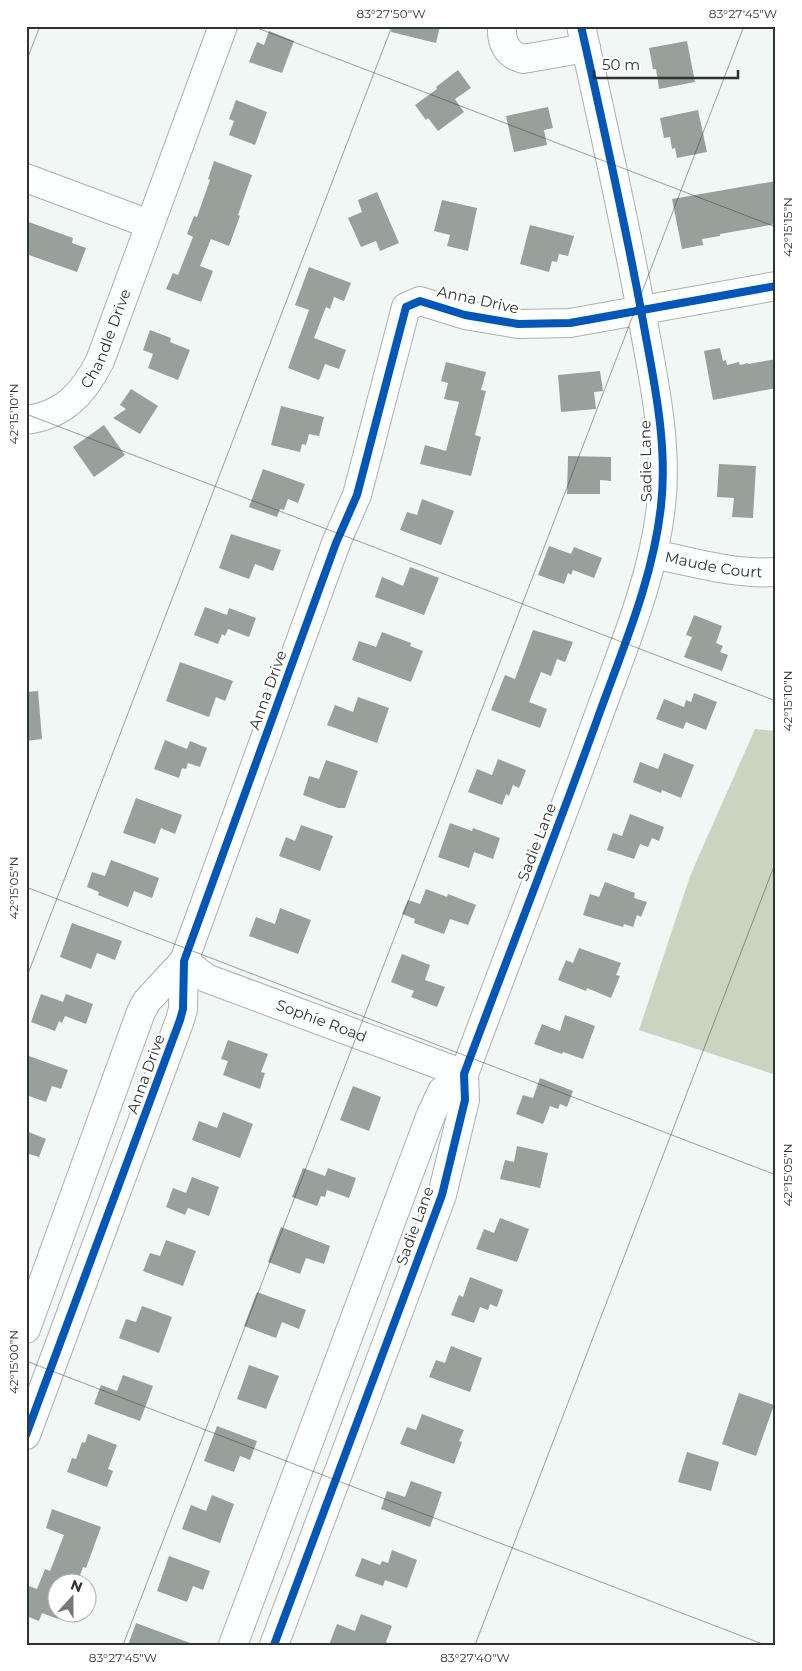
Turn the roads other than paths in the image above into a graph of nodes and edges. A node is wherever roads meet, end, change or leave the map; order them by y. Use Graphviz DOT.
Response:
graph roads {
  1 [pos="223,26"];
  2 [pos="502,26"];
  3 [pos="584,37"];
  4 [pos="26,178"];
  5 [pos="149,224"];
  6 [pos="776,286"];
  7 [pos="641,311"];
  8 [pos="26,420"];
  9 [pos="653,554"];
  10 [pos="776,572"];
  11 [pos="184,961"];
  12 [pos="464,1074"];
  13 [pos="30,1319"];
  14 [pos="68,1323"];
  15 [pos="318,1417"];
  16 [pos="354,1430"];
  17 [pos="26,1435"];
  18 [pos="233,1645"];
  19 [pos="274,1645"];
  1 -- 5 [label="street, Chandle Drive"];
  2 -- 3 [label="street, Sadie Lane"];
  3 -- 7 [label="street, Sadie Lane"];
  4 -- 5 [label="street"];
  5 -- 8 [label="street, Chandle Drive"];
  6 -- 7 [label="street, Anna Drive"];
  7 -- 9 [label="street, Sadie Lane"];
  7 -- 11 [label="street, Anna Drive"];
  9 -- 10 [label="street, Maude Court"];
  9 -- 12 [label="street, Sadie Lane"];
  11 -- 12 [label="street, Sophie Road"];
  11 -- 13 [label="street, Anna Drive"];
  11 -- 14 [label="street, Anna Drive"];
  12 -- 15 [label="street, Sadie Lane"];
  12 -- 16 [label="street, Sadie Lane"];
  13 -- 14 [label="street"];
  14 -- 17 [label="street, Anna Drive"];
  15 -- 16 [label="street"];
  15 -- 18 [label="street, Sadie Lane"];
  16 -- 19 [label="street, Sadie Lane"];
}
